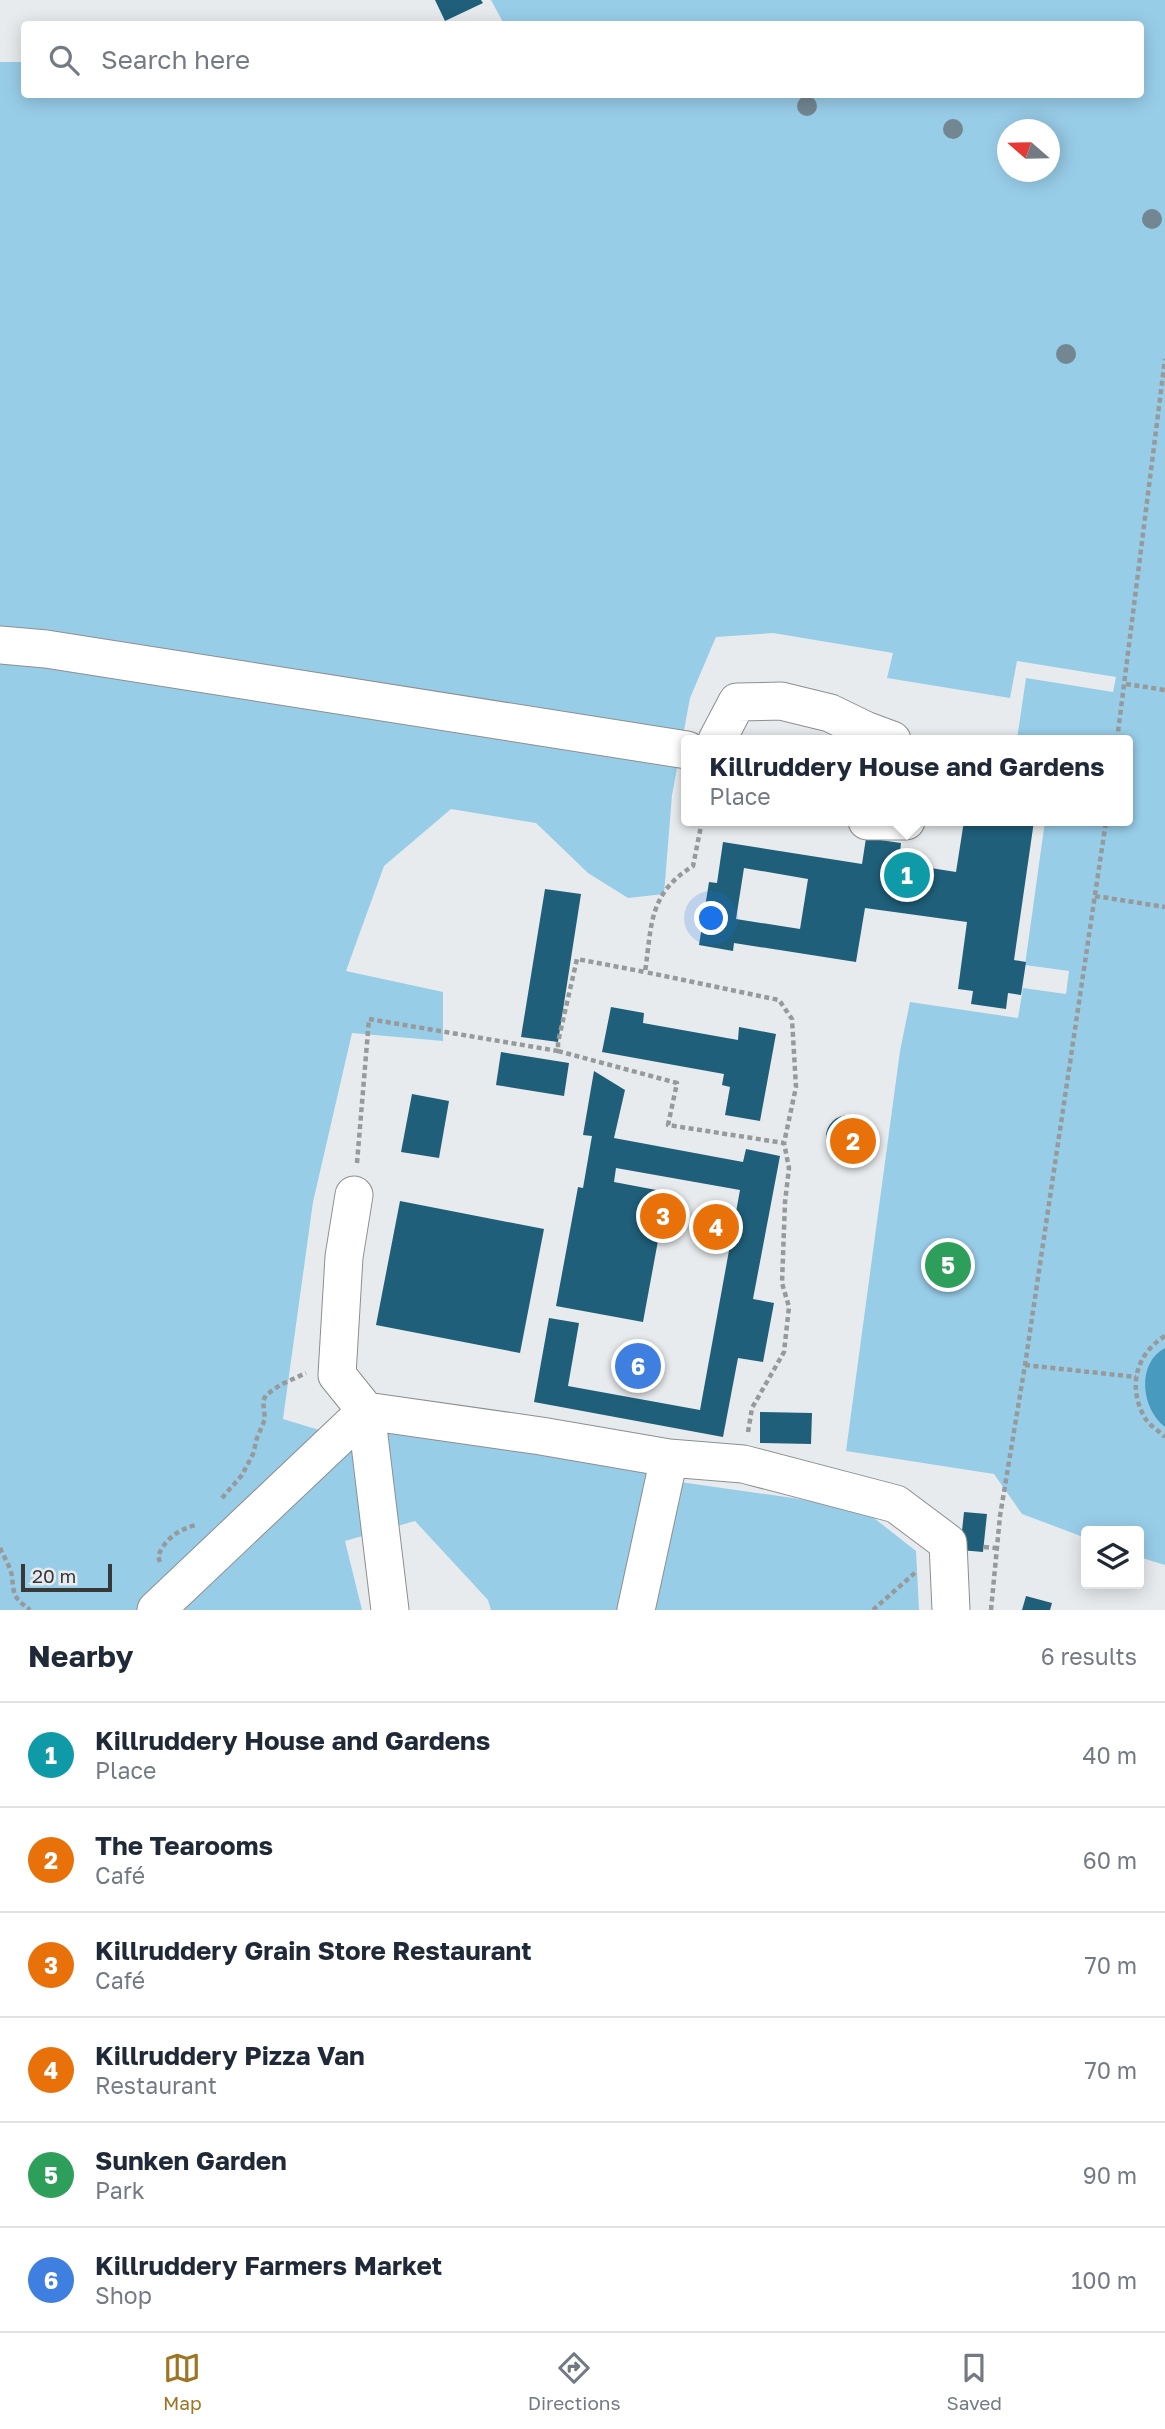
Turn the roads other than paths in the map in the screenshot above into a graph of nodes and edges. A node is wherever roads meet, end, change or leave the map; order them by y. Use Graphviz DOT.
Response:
graph roads {
  1 [pos="0,645"];
  2 [pos="720,735"];
  3 [pos="879,735"];
  4 [pos="681,749"];
  5 [pos="354,1195"];
  6 [pos="366,1411"];
  7 [pos="669,1458"];
  8 [pos="156,1610"];
  9 [pos="390,1610"];
  10 [pos="636,1610"];
  11 [pos="951,1610"];
  1 -- 4 [label="lane"];
  2 -- 3 [label="lane"];
  5 -- 6 [label="lane"];
  6 -- 7 [label="lane"];
  6 -- 8 [label="lane"];
  6 -- 9 [label="lane"];
  7 -- 10 [label="lane"];
  7 -- 11 [label="lane"];
}
